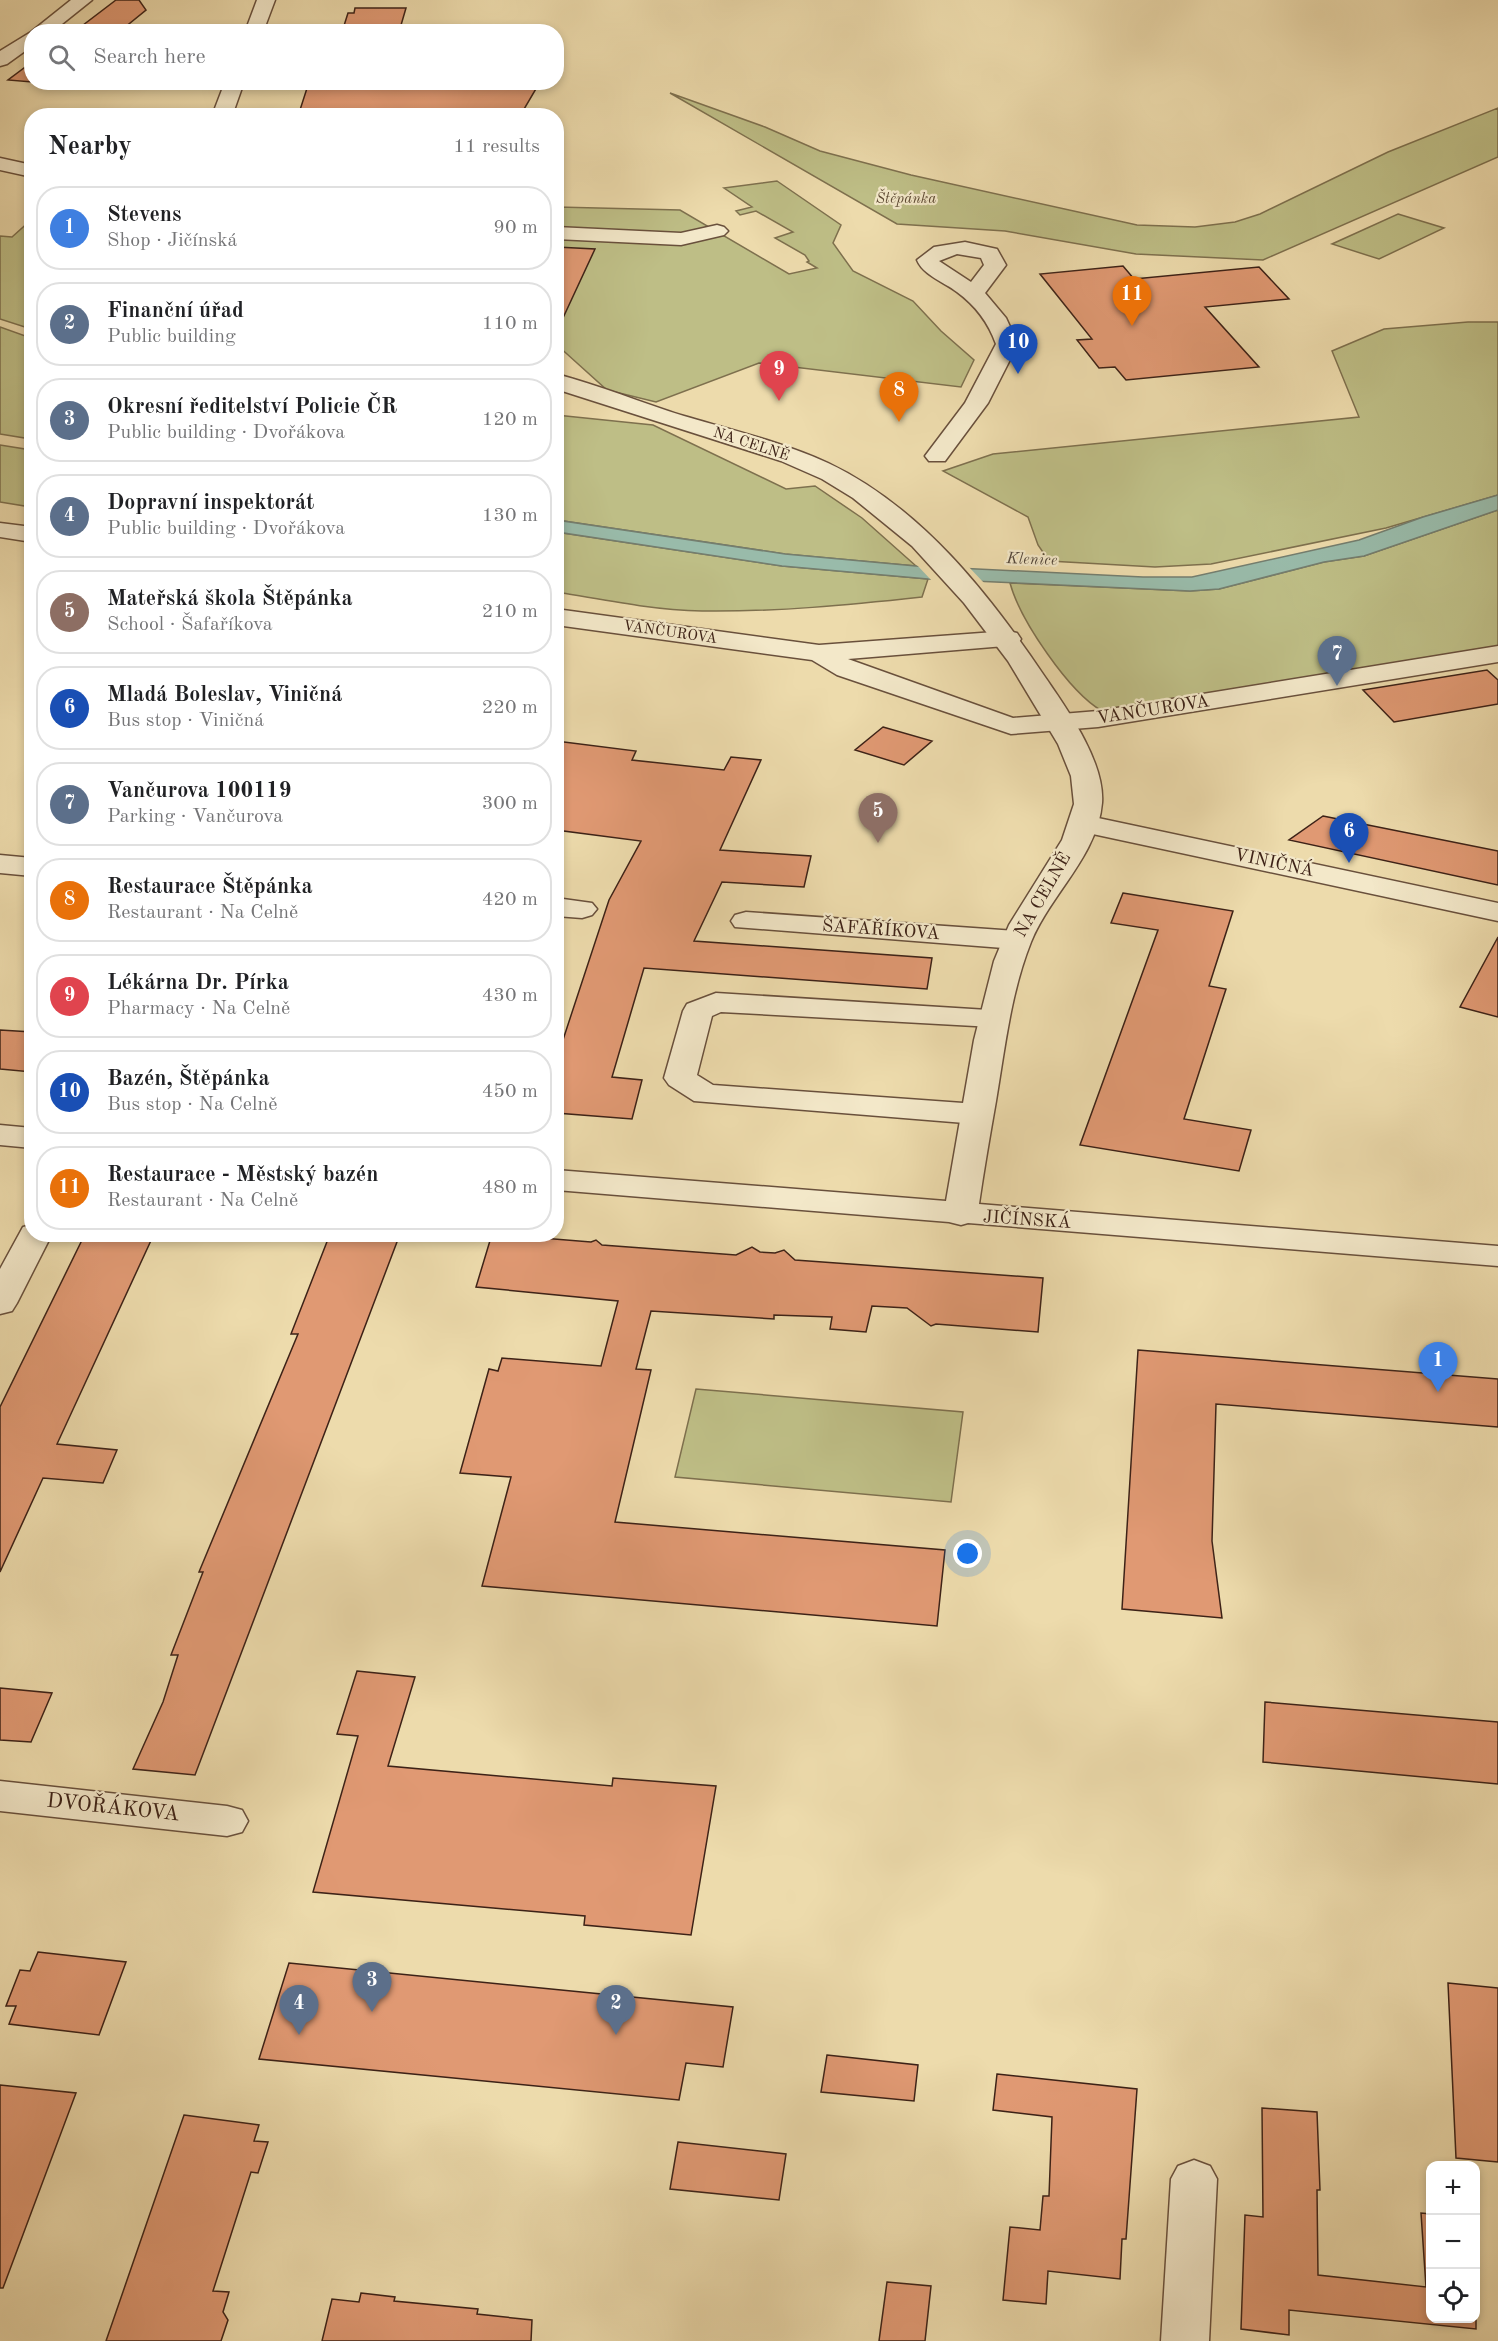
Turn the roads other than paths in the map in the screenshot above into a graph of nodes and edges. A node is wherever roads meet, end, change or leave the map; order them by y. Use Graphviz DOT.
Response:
graph roads {
  1 [pos="83,0"];
  2 [pos="266,0"];
  3 [pos="50,24"];
  4 [pos="257,24"];
  5 [pos="24,43"];
  6 [pos="0,60"];
  7 [pos="231,90"];
  8 [pos="225,108"];
  9 [pos="0,164"];
  10 [pos="24,169"];
  11 [pos="717,231"];
  12 [pos="564,233"];
  13 [pos="974,292"];
  14 [pos="564,384"];
  15 [pos="937,456"];
  16 [pos="0,530"];
  17 [pos="24,534"];
  18 [pos="564,618"];
  19 [pos="1008,639"];
  20 [pos="819,653"];
  21 [pos="1498,654"];
  22 [pos="1060,724"];
  23 [pos="1084,824"];
  24 [pos="0,864"];
  25 [pos="24,866"];
  26 [pos="1498,912"];
  27 [pos="746,921"];
  28 [pos="1016,940"];
  29 [pos="993,1018"];
  30 [pos="978,1114"];
  31 [pos="0,1136"];
  32 [pos="24,1138"];
  33 [pos="564,1181"];
  34 [pos="961,1215"];
  35 [pos="31,1242"];
  36 [pos="1498,1256"];
  37 [pos="0,1303"];
  38 [pos="0,1796"];
  39 [pos="227,1821"];
  40 [pos="1194,2178"];
  41 [pos="1185,2341"];
  1 -- 3 [label="street"];
  2 -- 4 [label="street"];
  5 -- 6 [label="street"];
  7 -- 8 [label="street"];
  9 -- 10 [label="street"];
  11 -- 12 [label="street"];
  13 -- 15 [label="street"];
  14 -- 19 [label="street, NA CELNĚ"];
  16 -- 17 [label="street"];
  18 -- 20 [label="street, VANČUROVA"];
  19 -- 20 [label="street, VANČUROVA"];
  19 -- 22 [label="street, NA CELNĚ"];
  20 -- 22 [label="street, VANČUROVA"];
  21 -- 22 [label="street, VANČUROVA"];
  22 -- 23 [label="street, NA CELNĚ"];
  23 -- 26 [label="street, VINIČNÁ"];
  23 -- 28 [label="street, NA CELNĚ"];
  24 -- 25 [label="street"];
  27 -- 28 [label="street, ŠAFAŘÍKOVA"];
  28 -- 29 [label="street, NA CELNĚ"];
  29 -- 30 [label="street, NA CELNĚ"];
  29 -- 30 [label="street"];
  30 -- 34 [label="street, NA CELNĚ"];
  31 -- 32 [label="street"];
  33 -- 34 [label="street, JIČÍNSKÁ"];
  34 -- 36 [label="street, JIČÍNSKÁ"];
  35 -- 37 [label="street"];
  38 -- 39 [label="street, DVOŘÁKOVA"];
  40 -- 41 [label="street"];
}
